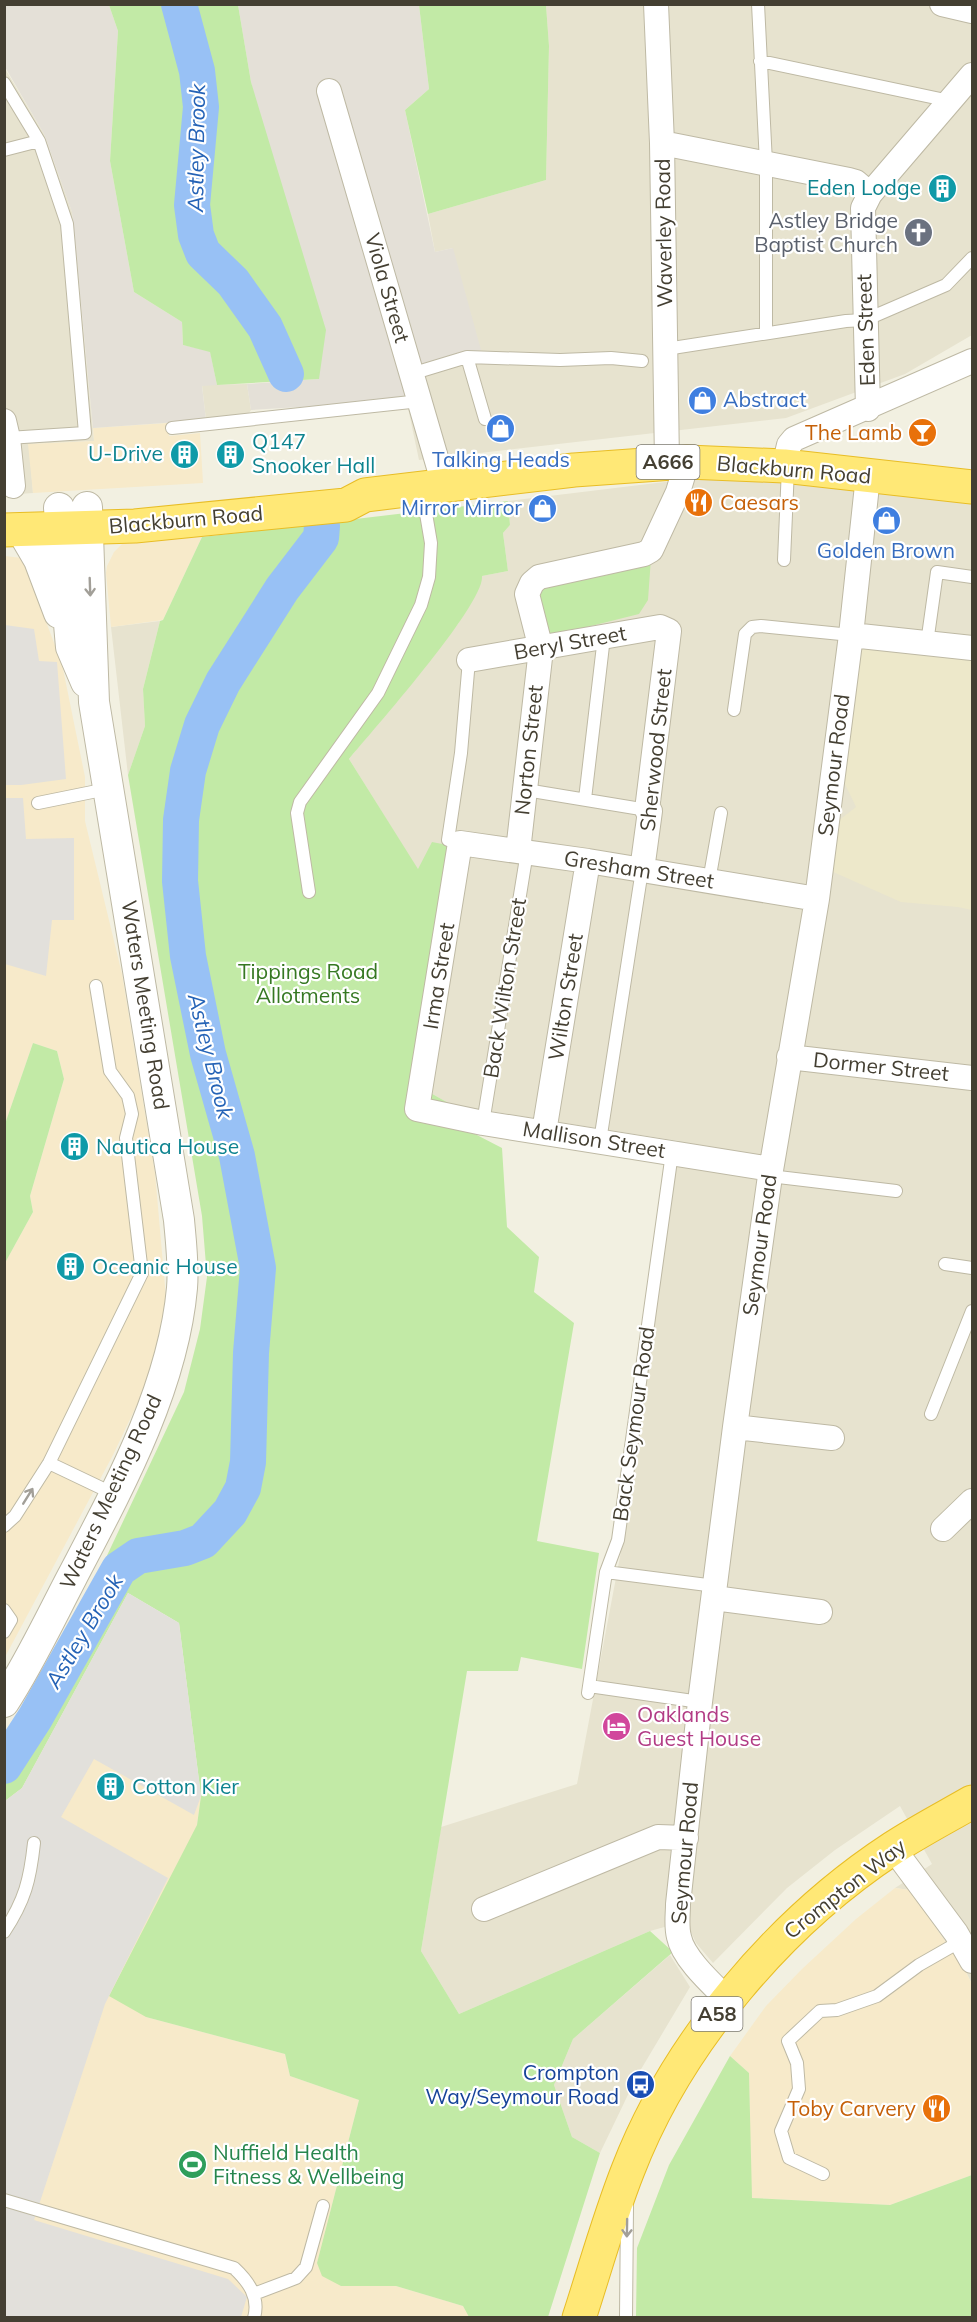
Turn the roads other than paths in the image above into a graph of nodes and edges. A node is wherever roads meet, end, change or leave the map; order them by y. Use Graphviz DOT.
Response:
graph roads {
  1 [pos="656,4"];
  2 [pos="758,4"];
  3 [pos="942,4"];
  4 [pos="972,11"];
  5 [pos="760,61"];
  6 [pos="972,75"];
  7 [pos="4,83"];
  8 [pos="329,91"];
  9 [pos="950,101"];
  10 [pos="39,141"];
  11 [pos="662,143"];
  12 [pos="4,150"];
  13 [pos="766,163"];
  14 [pos="870,194"];
  15 [pos="972,258"];
  16 [pos="865,320"];
  17 [pos="766,333"];
  18 [pos="666,349"];
  19 [pos="467,357"];
  20 [pos="642,361"];
  21 [pos="972,362"];
  22 [pos="411,374"];
  23 [pos="420,401"];
  24 [pos="868,409"];
  25 [pos="485,418"];
  26 [pos="172,428"];
  27 [pos="7,429"];
  28 [pos="677,462"];
  29 [pos="786,467"];
  30 [pos="868,476"];
  31 [pos="433,486"];
  32 [pos="972,487"];
  33 [pos="11,515"];
  34 [pos="74,518"];
  35 [pos="784,560"];
  36 [pos="972,577"];
  37 [pos="669,631"];
  38 [pos="851,635"];
  39 [pos="604,637"];
  40 [pos="927,643"];
  41 [pos="72,646"];
  42 [pos="972,648"];
  43 [pos="541,649"];
  44 [pos="469,660"];
  45 [pos="94,702"];
  46 [pos="734,710"];
  47 [pos="109,789"];
  48 [pos="526,790"];
  49 [pos="585,799"];
  50 [pos="38,803"];
  51 [pos="646,810"];
  52 [pos="721,813"];
  53 [pos="460,843"];
  54 [pos="522,852"];
  55 [pos="588,861"];
  56 [pos="642,870"];
  57 [pos="708,880"];
  58 [pos="309,892"];
  59 [pos="816,899"];
  60 [pos="96,986"];
  61 [pos="789,1057"];
  62 [pos="972,1078"];
  63 [pos="417,1108"];
  64 [pos="483,1123"];
  65 [pos="544,1132"];
  66 [pos="600,1141"];
  67 [pos="672,1153"];
  68 [pos="770,1173"];
  69 [pos="896,1191"];
  70 [pos="945,1264"];
  71 [pos="972,1268"];
  72 [pos="972,1311"];
  73 [pos="931,1414"];
  74 [pos="735,1427"];
  75 [pos="832,1438"];
  76 [pos="49,1463"];
  77 [pos="114,1494"];
  78 [pos="970,1510"];
  79 [pos="4,1526"];
  80 [pos="943,1529"];
  81 [pos="606,1572"];
  82 [pos="714,1592"];
  83 [pos="4,1610"];
  84 [pos="820,1612"];
  85 [pos="4,1632"];
  86 [pos="4,1702"];
  87 [pos="700,1702"];
  88 [pos="972,1802"];
  89 [pos="686,1838"];
  90 [pos="34,1843"];
  91 [pos="893,1848"];
  92 [pos="484,1909"];
  93 [pos="4,1932"];
  94 [pos="966,1951"];
  95 [pos="727,1999"];
  96 [pos="628,2170"];
  97 [pos="823,2174"];
  98 [pos="4,2200"];
  99 [pos="323,2206"];
  100 [pos="254,2294"];
  101 [pos="254,2318"];
  102 [pos="579,2318"];
  103 [pos="626,2318"];
  1 -- 11 [label="street, Waverley Road"];
  2 -- 5 [label="lane"];
  3 -- 4 [label="street"];
  5 -- 9 [label="lane"];
  5 -- 13 [label="lane"];
  6 -- 9 [label="street, Eden Street"];
  7 -- 10 [label="lane"];
  8 -- 22 [label="street, Viola Street"];
  9 -- 14 [label="street, Eden Street"];
  10 -- 12 [label="lane"];
  10 -- 27 [label="lane"];
  11 -- 13 [label="street"];
  11 -- 18 [label="street, Waverley Road"];
  13 -- 14 [label="street"];
  13 -- 17 [label="lane"];
  14 -- 16 [label="street, Eden Street"];
  15 -- 16 [label="lane"];
  16 -- 17 [label="lane"];
  16 -- 24 [label="street, Eden Street"];
  17 -- 18 [label="lane"];
  18 -- 28 [label="street, Waverley Road"];
  19 -- 20 [label="lane"];
  19 -- 22 [label="lane"];
  19 -- 25 [label="lane"];
  21 -- 24 [label="street"];
  22 -- 23 [label="street, Viola Street"];
  23 -- 26 [label="lane"];
  23 -- 31 [label="street, Viola Street"];
  24 -- 29 [label="street"];
  27 -- 33 [label="street"];
  28 -- 29 [label="highway, Blackburn Road / A666"];
  28 -- 31 [label="highway, Blackburn Road / A666"];
  28 -- 43 [label="street, Waverley Road"];
  29 -- 30 [label="highway, Blackburn Road / A666"];
  29 -- 35 [label="lane"];
  30 -- 32 [label="highway, Blackburn Road / A666"];
  30 -- 38 [label="street, Seymour Road"];
  31 -- 34 [label="highway, Blackburn Road / A666"];
  31 -- 58 [label="lane"];
  33 -- 34 [label="highway, Blackburn Road / A666"];
  33 -- 41 [label="street"];
  34 -- 41 [label="street, Waters Meeting Road"];
  34 -- 45 [label="street, Waters Meeting Road, one-way"];
  36 -- 40 [label="lane"];
  37 -- 39 [label="street, Beryl Street"];
  37 -- 51 [label="street, Sherwood Street"];
  38 -- 40 [label="street"];
  38 -- 46 [label="lane"];
  38 -- 59 [label="street, Seymour Road"];
  39 -- 43 [label="street, Beryl Street"];
  39 -- 49 [label="lane"];
  40 -- 42 [label="street"];
  41 -- 45 [label="street, Waters Meeting Road"];
  43 -- 44 [label="street, Beryl Street"];
  43 -- 48 [label="street, Norton Street"];
  44 -- 53 [label="lane"];
  45 -- 47 [label="street, Waters Meeting Road"];
  47 -- 50 [label="lane"];
  47 -- 77 [label="street, Waters Meeting Road"];
  48 -- 49 [label="lane"];
  48 -- 54 [label="street, Norton Street"];
  49 -- 51 [label="lane"];
  51 -- 56 [label="street, Sherwood Street"];
  52 -- 57 [label="lane"];
  53 -- 54 [label="street, Gresham Street"];
  53 -- 63 [label="street, Irma Street"];
  54 -- 55 [label="street, Gresham Street"];
  54 -- 64 [label="lane, Back Wilton Street"];
  55 -- 56 [label="street, Gresham Street"];
  55 -- 65 [label="street, Wilton Street"];
  56 -- 57 [label="street, Gresham Street"];
  56 -- 66 [label="lane"];
  57 -- 59 [label="street, Gresham Street"];
  59 -- 61 [label="street, Seymour Road"];
  60 -- 76 [label="lane"];
  61 -- 62 [label="street, Dormer Street"];
  61 -- 68 [label="street, Seymour Road"];
  63 -- 64 [label="street, Mallison Street"];
  64 -- 65 [label="street, Mallison Street"];
  65 -- 66 [label="street, Mallison Street"];
  66 -- 67 [label="street, Mallison Street"];
  67 -- 68 [label="street, Mallison Street"];
  67 -- 81 [label="lane, Back Seymour Road"];
  68 -- 69 [label="lane"];
  68 -- 74 [label="street, Seymour Road"];
  70 -- 71 [label="lane"];
  72 -- 73 [label="lane"];
  74 -- 75 [label="street"];
  74 -- 82 [label="street, Seymour Road"];
  76 -- 77 [label="lane"];
  79 -- 76 [label="lane, one-way"];
  77 -- 86 [label="street, Waters Meeting Road"];
  78 -- 80 [label="street"];
  81 -- 82 [label="lane"];
  81 -- 87 [label="lane, Back Seymour Road"];
  82 -- 84 [label="street"];
  82 -- 87 [label="street, Seymour Road"];
  83 -- 85 [label="lane"];
  87 -- 89 [label="street, Seymour Road"];
  88 -- 91 [label="highway, Crompton Way / A58"];
  89 -- 92 [label="street"];
  89 -- 95 [label="street, Seymour Road"];
  90 -- 93 [label="lane"];
  91 -- 94 [label="street"];
  91 -- 95 [label="highway, Crompton Way / A58"];
  94 -- 97 [label="lane"];
  95 -- 96 [label="highway, Crompton Way / A58"];
  96 -- 102 [label="highway, Crompton Way / A58"];
  96 -- 103 [label="lane, one-way"];
  98 -- 100 [label="lane"];
  99 -- 100 [label="lane"];
  100 -- 101 [label="lane"];
}
